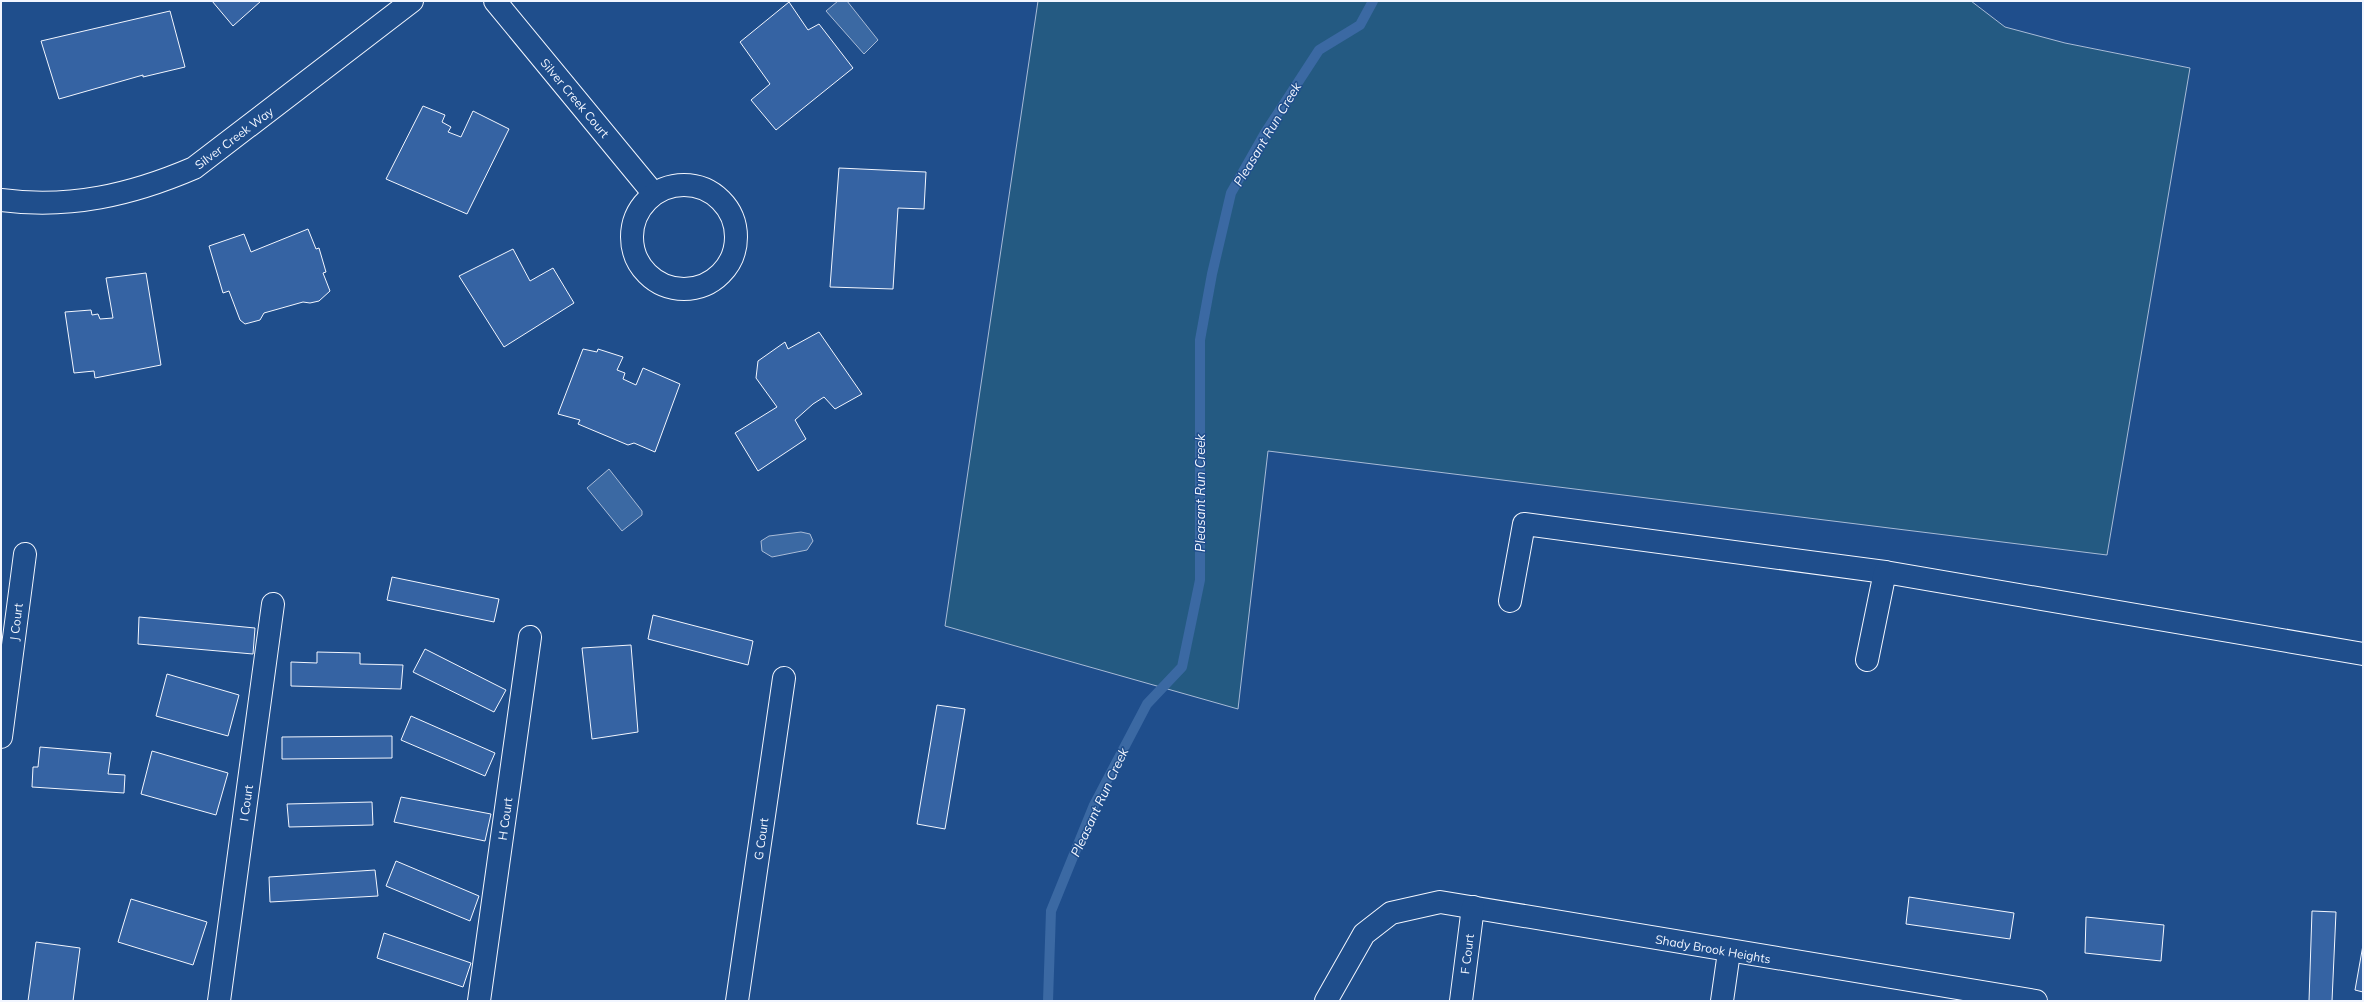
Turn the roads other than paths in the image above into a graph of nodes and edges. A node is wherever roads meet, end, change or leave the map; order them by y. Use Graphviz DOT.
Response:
graph roads {
  1 [pos="412,1"];
  2 [pos="495,1"];
  3 [pos="654,194"];
  4 [pos="1,200"];
  5 [pos="25,554"];
  6 [pos="1885,572"];
  7 [pos="1510,601"];
  8 [pos="273,604"];
  9 [pos="530,637"];
  10 [pos="2363,654"];
  11 [pos="1867,660"];
  12 [pos="784,678"];
  13 [pos="1,737"];
  14 [pos="1473,907"];
  15 [pos="1729,952"];
  16 [pos="1978,997"];
  17 [pos="219,1001"];
  18 [pos="480,1001"];
  19 [pos="737,1001"];
  20 [pos="1326,1001"];
  21 [pos="1461,1001"];
  22 [pos="1722,1001"];
  23 [pos="2036,1001"];
  1 -- 4 [label="street, Silver Creek Way"];
  2 -- 3 [label="street, Silver Creek Court"];
  3 -- 3 [label="street"];
  5 -- 13 [label="street, J Court"];
  6 -- 7 [label="street"];
  6 -- 10 [label="street"];
  6 -- 11 [label="street"];
  8 -- 17 [label="street, I Court"];
  9 -- 18 [label="street, H Court"];
  12 -- 19 [label="street, G Court"];
  14 -- 15 [label="street, Shady Brook Heights"];
  14 -- 20 [label="street, Shady Brook Heights"];
  14 -- 21 [label="street, F Court"];
  15 -- 16 [label="street, Shady Brook Heights"];
  15 -- 22 [label="street"];
  16 -- 23 [label="street, Shady Brook Heights"];
}
